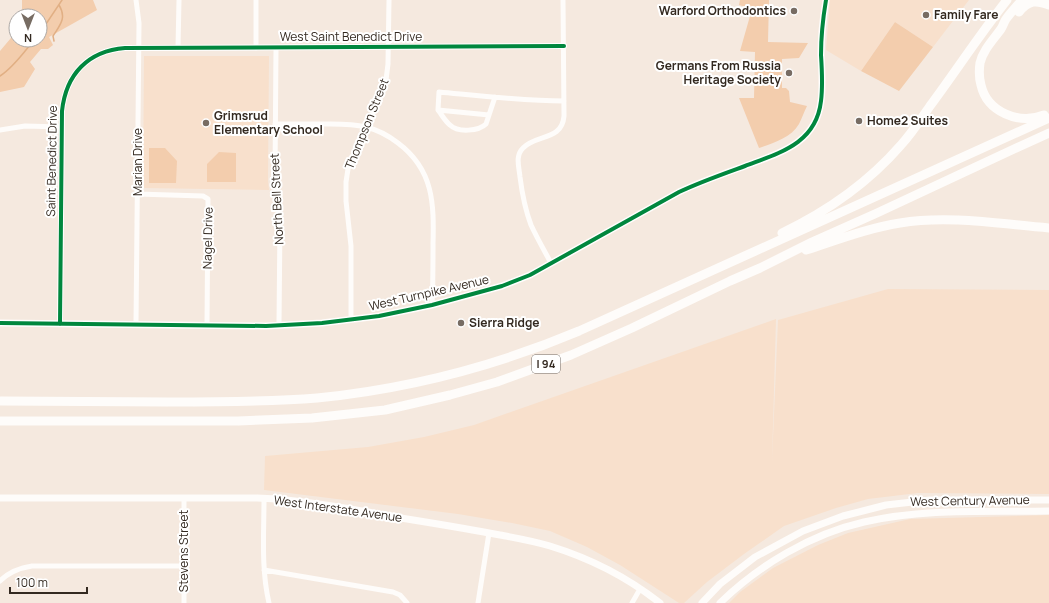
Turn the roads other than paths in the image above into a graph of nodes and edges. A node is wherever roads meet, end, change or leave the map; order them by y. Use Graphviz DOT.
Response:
graph roads {
  1 [pos="136,0"];
  2 [pos="179,0"];
  3 [pos="256,0"];
  4 [pos="389,0"];
  5 [pos="564,0"];
  6 [pos="826,0"];
  7 [pos="1007,0"];
  8 [pos="1022,0"];
  9 [pos="1049,5"];
  10 [pos="1001,29"];
  11 [pos="564,46"];
  12 [pos="389,47"];
  13 [pos="138,48"];
  14 [pos="178,48"];
  15 [pos="256,48"];
  16 [pos="276,48"];
  17 [pos="495,97"];
  18 [pos="564,101"];
  19 [pos="438,110"];
  20 [pos="1049,113"];
  21 [pos="489,115"];
  22 [pos="1049,118"];
  23 [pos="275,124"];
  24 [pos="62,127"];
  25 [pos="366,127"];
  26 [pos="0,130"];
  27 [pos="1049,133"];
  28 [pos="137,194"];
  29 [pos="1049,228"];
  30 [pos="551,263"];
  31 [pos="760,268"];
  32 [pos="432,305"];
  33 [pos="351,320"];
  34 [pos="604,320"];
  35 [pos="0,323"];
  36 [pos="60,324"];
  37 [pos="136,324"];
  38 [pos="279,325"];
  39 [pos="207,326"];
  40 [pos="0,401"];
  41 [pos="0,421"];
  42 [pos="0,498"];
  43 [pos="184,498"];
  44 [pos="264,499"];
  45 [pos="1049,500"];
  46 [pos="1049,511"];
  47 [pos="489,533"];
  48 [pos="184,566"];
  49 [pos="264,570"];
  50 [pos="0,581"];
  51 [pos="640,589"];
  52 [pos="184,603"];
  53 [pos="268,603"];
  54 [pos="408,603"];
  55 [pos="478,603"];
  56 [pos="632,603"];
  57 [pos="660,603"];
  58 [pos="702,603"];
  59 [pos="720,603"];
  1 -- 13 [label="street, Marian Drive"];
  2 -- 14 [label="street"];
  3 -- 15 [label="street"];
  4 -- 12 [label="street, Thompson Street"];
  5 -- 11 [label="street"];
  6 -- 30 [label="street, West Turnpike Avenue"];
  7 -- 34 [label="highway"];
  8 -- 10 [label="highway"];
  9 -- 10 [label="highway"];
  10 -- 20 [label="highway"];
  11 -- 12 [label="street, West Saint Benedict Drive"];
  11 -- 18 [label="street"];
  12 -- 16 [label="street, West Saint Benedict Drive"];
  12 -- 25 [label="street, Thompson Street"];
  13 -- 14 [label="street, West Saint Benedict Drive"];
  13 -- 24 [label="street, Saint Benedict Drive"];
  13 -- 28 [label="street, Marian Drive"];
  14 -- 15 [label="street, West Saint Benedict Drive"];
  15 -- 16 [label="street, West Saint Benedict Drive"];
  16 -- 23 [label="street, North Bell Street"];
  17 -- 18 [label="street"];
  17 -- 19 [label="street"];
  17 -- 21 [label="street"];
  18 -- 30 [label="street"];
  19 -- 21 [label="street"];
  19 -- 21 [label="street"];
  22 -- 34 [label="highway, I 94"];
  23 -- 25 [label="street"];
  23 -- 38 [label="street, North Bell Street"];
  24 -- 26 [label="street"];
  24 -- 36 [label="street, Saint Benedict Drive"];
  25 -- 32 [label="street"];
  25 -- 33 [label="street, Thompson Street"];
  27 -- 31 [label="highway, I 94"];
  28 -- 37 [label="street, Marian Drive"];
  28 -- 39 [label="street, Nagel Drive"];
  29 -- 31 [label="highway"];
  30 -- 32 [label="street, West Turnpike Avenue"];
  31 -- 41 [label="highway, I 94"];
  32 -- 33 [label="street, West Turnpike Avenue"];
  33 -- 38 [label="street, West Turnpike Avenue"];
  34 -- 40 [label="highway, I 94"];
  35 -- 36 [label="street, West Turnpike Avenue"];
  36 -- 37 [label="street, West Turnpike Avenue"];
  37 -- 39 [label="street, West Turnpike Avenue"];
  38 -- 39 [label="street, West Turnpike Avenue"];
  42 -- 43 [label="street, West Interstate Avenue"];
  43 -- 44 [label="street, West Interstate Avenue"];
  43 -- 48 [label="street, Stevens Street"];
  44 -- 47 [label="street, West Interstate Avenue"];
  44 -- 49 [label="street"];
  45 -- 58 [label="street, West Century Avenue"];
  46 -- 59 [label="street, West Century Avenue"];
  47 -- 51 [label="street, West Interstate Avenue"];
  47 -- 55 [label="street"];
  48 -- 50 [label="street"];
  48 -- 52 [label="street, Stevens Street"];
  49 -- 53 [label="street"];
  49 -- 54 [label="street"];
  51 -- 56 [label="street"];
  51 -- 57 [label="street, West Interstate Avenue"];
}
